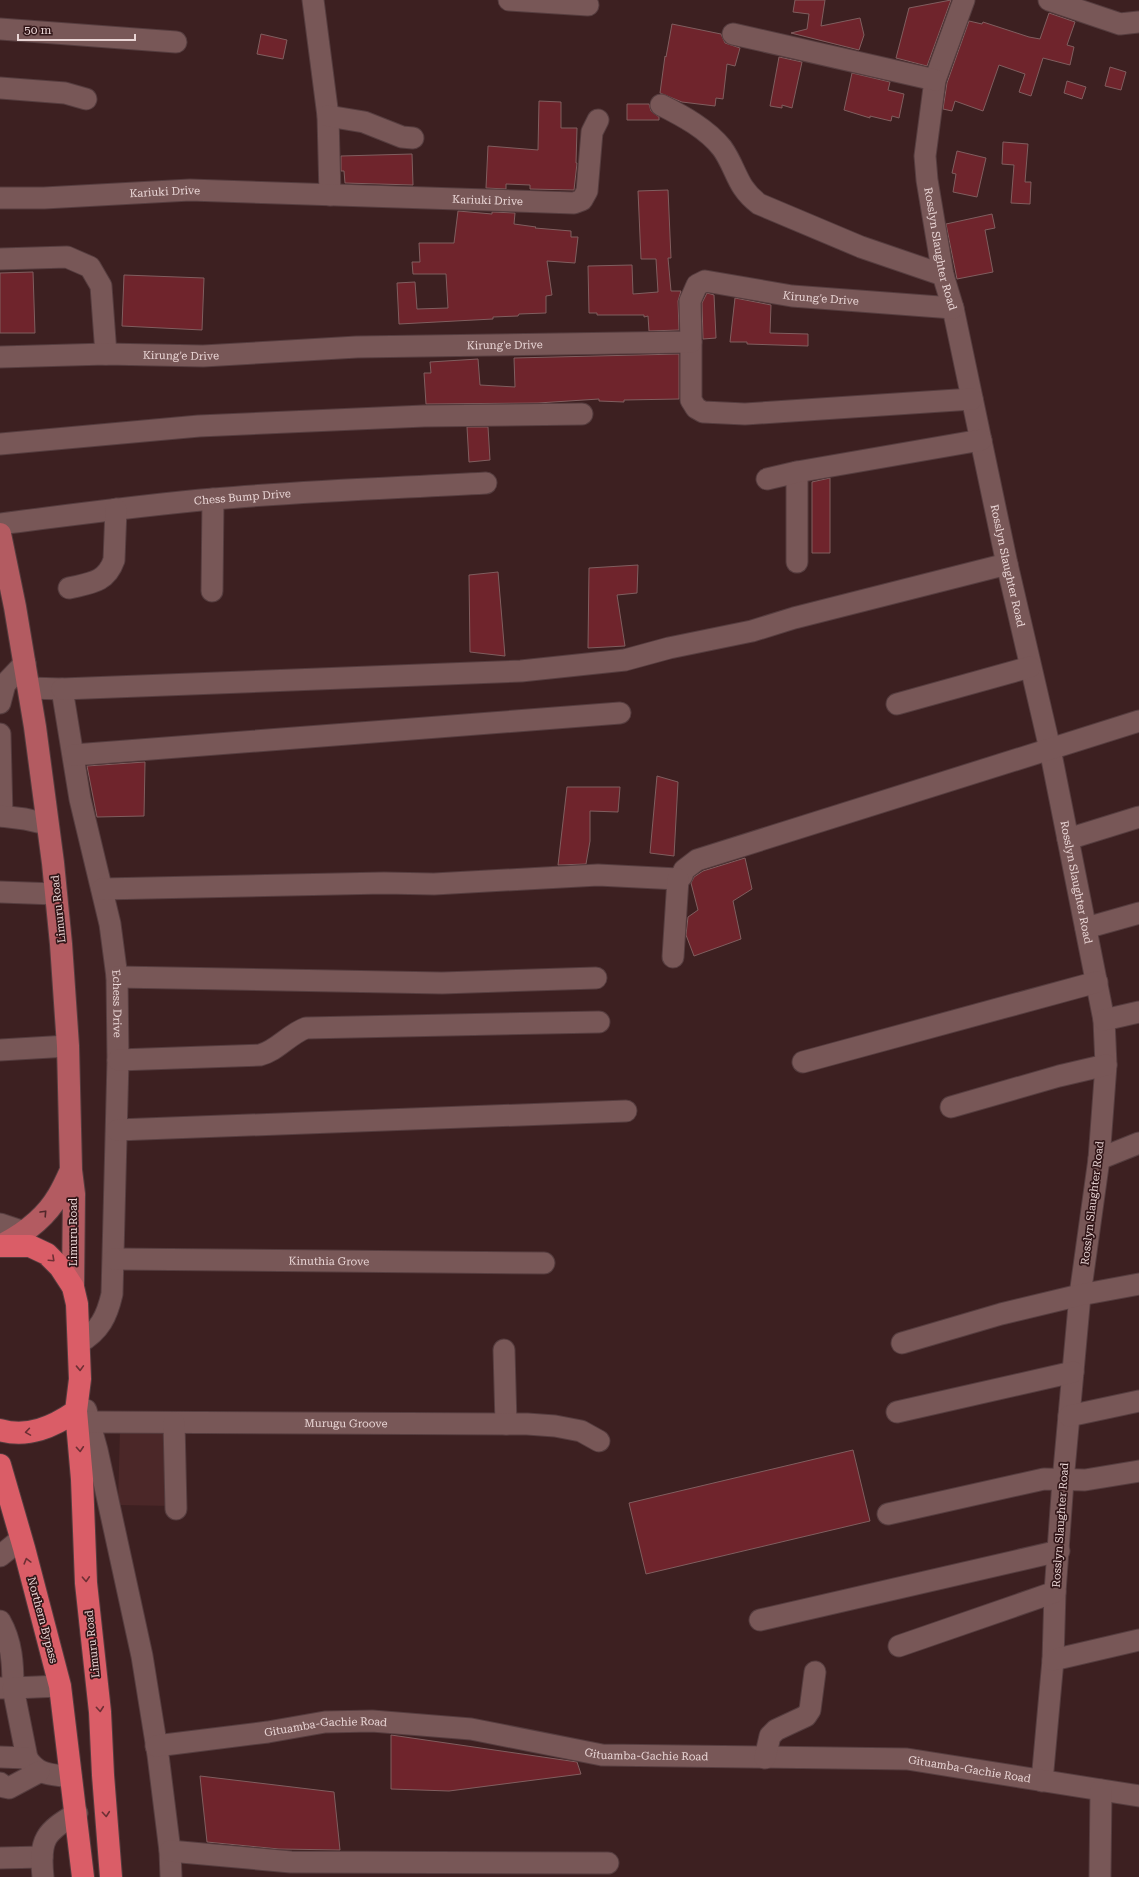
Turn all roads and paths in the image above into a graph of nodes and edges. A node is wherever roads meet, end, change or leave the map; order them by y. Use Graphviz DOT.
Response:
graph roads {
  1 [pos="313,0"];
  2 [pos="508,0"];
  3 [pos="964,0"];
  4 [pos="1049,0"];
  5 [pos="588,5"];
  6 [pos="1139,22"];
  7 [pos="0,29"];
  8 [pos="733,34"];
  9 [pos="176,42"];
  10 [pos="935,80"];
  11 [pos="0,88"];
  12 [pos="86,99"];
  13 [pos="662,105"];
  14 [pos="328,116"];
  15 [pos="598,120"];
  16 [pos="413,138"];
  17 [pos="330,195"];
  18 [pos="0,198"];
  19 [pos="0,259"];
  20 [pos="943,275"];
  21 [pos="953,308"];
  22 [pos="691,342"];
  23 [pos="106,354"];
  24 [pos="0,357"];
  25 [pos="972,399"];
  26 [pos="582,414"];
  27 [pos="981,440"];
  28 [pos="0,444"];
  29 [pos="797,472"];
  30 [pos="767,479"];
  31 [pos="486,483"];
  32 [pos="213,499"];
  33 [pos="116,509"];
  34 [pos="0,524"];
  35 [pos="0,534"];
  36 [pos="797,562"];
  37 [pos="1007,564"];
  38 [pos="69,588"];
  39 [pos="212,591"];
  40 [pos="25,663"];
  41 [pos="1030,667"];
  42 [pos="29,688"];
  43 [pos="62,689"];
  44 [pos="0,703"];
  45 [pos="897,704"];
  46 [pos="620,712"];
  47 [pos="1139,721"];
  48 [pos="0,743"];
  49 [pos="1050,749"];
  50 [pos="74,755"];
  51 [pos="1,816"];
  52 [pos="1139,817"];
  53 [pos="47,824"];
  54 [pos="1068,839"];
  55 [pos="678,879"];
  56 [pos="102,889"];
  57 [pos="0,892"];
  58 [pos="56,894"];
  59 [pos="1139,912"];
  60 [pos="1086,928"];
  61 [pos="673,957"];
  62 [pos="117,977"];
  63 [pos="596,978"];
  64 [pos="1097,982"];
  65 [pos="1139,1012"];
  66 [pos="1104,1020"];
  67 [pos="599,1022"];
  68 [pos="68,1046"];
  69 [pos="0,1050"];
  70 [pos="118,1060"];
  71 [pos="803,1062"];
  72 [pos="1106,1065"];
  73 [pos="952,1107"];
  74 [pos="626,1112"];
  75 [pos="117,1130"];
  76 [pos="1139,1143"];
  77 [pos="1099,1159"];
  78 [pos="70,1170"];
  79 [pos="1,1239"];
  80 [pos="114,1259"];
  81 [pos="544,1263"];
  82 [pos="1139,1284"];
  83 [pos="73,1287"];
  84 [pos="1080,1295"];
  85 [pos="79,1343"];
  86 [pos="902,1343"];
  87 [pos="504,1350"];
  88 [pos="1074,1372"];
  89 [pos="1139,1401"];
  90 [pos="898,1412"];
  91 [pos="83,1416"];
  92 [pos="1069,1416"];
  93 [pos="174,1423"];
  94 [pos="506,1424"];
  95 [pos="0,1430"];
  96 [pos="600,1441"];
  97 [pos="0,1465"];
  98 [pos="1139,1471"];
  99 [pos="1063,1481"];
  100 [pos="176,1509"];
  101 [pos="888,1514"];
  102 [pos="21,1539"];
  103 [pos="1059,1551"];
  104 [pos="0,1556"];
  105 [pos="1055,1592"];
  106 [pos="760,1620"];
  107 [pos="0,1621"];
  108 [pos="1139,1640"];
  109 [pos="899,1646"];
  110 [pos="1053,1660"];
  111 [pos="814,1672"];
  112 [pos="60,1686"];
  113 [pos="7,1688"];
  114 [pos="156,1746"];
  115 [pos="0,1757"];
  116 [pos="765,1758"];
  117 [pos="33,1765"];
  118 [pos="71,1777"];
  119 [pos="1042,1781"];
  120 [pos="0,1783"];
  121 [pos="1101,1790"];
  122 [pos="1139,1796"];
  123 [pos="77,1813"];
  124 [pos="170,1851"];
  125 [pos="0,1858"];
  126 [pos="608,1863"];
  127 [pos="43,1867"];
  128 [pos="83,1877"];
  129 [pos="112,1877"];
  130 [pos="171,1877"];
  131 [pos="1100,1877"];
  1 -- 14 [label="street"];
  2 -- 5 [label="street"];
  3 -- 10 [label="street, Rosslyn Slaughter Road"];
  4 -- 6 [label="street"];
  7 -- 9 [label="street"];
  8 -- 10 [label="street"];
  10 -- 20 [label="street, Rosslyn Slaughter Road"];
  11 -- 12 [label="street"];
  13 -- 20 [label="street"];
  14 -- 16 [label="street"];
  14 -- 17 [label="street"];
  15 -- 17 [label="street, Kariuki Drive"];
  17 -- 18 [label="street, Kariuki Drive"];
  19 -- 23 [label="street"];
  20 -- 21 [label="street, Rosslyn Slaughter Road"];
  21 -- 22 [label="street, Kirung'e Drive"];
  21 -- 25 [label="street, Rosslyn Slaughter Road"];
  22 -- 23 [label="street, Kirung'e Drive"];
  22 -- 25 [label="street"];
  23 -- 24 [label="street, Kirung'e Drive"];
  25 -- 27 [label="street, Rosslyn Slaughter Road"];
  26 -- 28 [label="street"];
  27 -- 29 [label="street"];
  27 -- 37 [label="street, Rosslyn Slaughter Road"];
  29 -- 30 [label="street"];
  29 -- 36 [label="street"];
  31 -- 32 [label="street, Chess Bump Drive"];
  32 -- 33 [label="street, Chess Bump Drive"];
  32 -- 39 [label="street"];
  33 -- 34 [label="street, Chess Bump Drive"];
  33 -- 38 [label="street"];
  35 -- 40 [label="main road, Limuru Road"];
  37 -- 41 [label="street, Rosslyn Slaughter Road"];
  37 -- 43 [label="street"];
  40 -- 42 [label="main road, Limuru Road"];
  40 -- 44 [label="street"];
  41 -- 45 [label="street"];
  41 -- 49 [label="street, Rosslyn Slaughter Road"];
  42 -- 43 [label="street"];
  42 -- 53 [label="main road, Limuru Road"];
  43 -- 50 [label="street, Echess Drive"];
  46 -- 50 [label="street"];
  47 -- 49 [label="street"];
  48 -- 51 [label="street"];
  49 -- 54 [label="street, Rosslyn Slaughter Road"];
  49 -- 55 [label="street"];
  50 -- 56 [label="street, Echess Drive"];
  51 -- 53 [label="street"];
  52 -- 54 [label="street"];
  53 -- 58 [label="main road, Limuru Road"];
  54 -- 60 [label="street, Rosslyn Slaughter Road"];
  55 -- 56 [label="street"];
  55 -- 61 [label="street"];
  56 -- 62 [label="street, Echess Drive"];
  57 -- 58 [label="street"];
  58 -- 68 [label="main road, Limuru Road"];
  59 -- 60 [label="street"];
  60 -- 64 [label="street, Rosslyn Slaughter Road"];
  62 -- 63 [label="street"];
  62 -- 70 [label="street, Echess Drive"];
  64 -- 66 [label="street, Rosslyn Slaughter Road"];
  64 -- 71 [label="street"];
  65 -- 66 [label="street"];
  66 -- 72 [label="street, Rosslyn Slaughter Road"];
  67 -- 70 [label="street"];
  68 -- 69 [label="street"];
  68 -- 78 [label="main road, Limuru Road"];
  70 -- 75 [label="street, Echess Drive"];
  72 -- 73 [label="street"];
  72 -- 77 [label="street, Rosslyn Slaughter Road"];
  74 -- 75 [label="street"];
  75 -- 80 [label="street, Echess Drive"];
  76 -- 77 [label="street"];
  77 -- 84 [label="street, Rosslyn Slaughter Road"];
  79 -- 78 [label="main road, one-way"];
  78 -- 83 [label="main road, Limuru Road"];
  79 -- 83 [label="highway, one-way"];
  80 -- 81 [label="street, Kinuthia Grove"];
  80 -- 85 [label="street, Echess Drive"];
  82 -- 84 [label="street"];
  83 -- 85 [label="highway"];
  84 -- 86 [label="street"];
  84 -- 88 [label="street, Rosslyn Slaughter Road"];
  85 -- 91 [label="highway, one-way"];
  87 -- 94 [label="street"];
  88 -- 90 [label="street"];
  88 -- 92 [label="street, Rosslyn Slaughter Road"];
  89 -- 92 [label="street"];
  91 -- 93 [label="street, Murugu Groove"];
  91 -- 95 [label="highway, one-way"];
  91 -- 114 [label="street"];
  91 -- 129 [label="highway, Limuru Road, one-way"];
  92 -- 99 [label="street, Rosslyn Slaughter Road"];
  93 -- 94 [label="street, Murugu Groove"];
  93 -- 100 [label="street"];
  94 -- 96 [label="street, Murugu Groove"];
  97 -- 102 [label="highway, Northern Bypass"];
  98 -- 99 [label="street"];
  99 -- 101 [label="street"];
  99 -- 103 [label="street, Rosslyn Slaughter Road"];
  102 -- 104 [label="street"];
  112 -- 102 [label="highway, Northern Bypass, one-way"];
  103 -- 105 [label="street, Rosslyn Slaughter Road"];
  103 -- 106 [label="street"];
  105 -- 109 [label="street"];
  105 -- 110 [label="street, Rosslyn Slaughter Road"];
  107 -- 113 [label="street"];
  108 -- 110 [label="street"];
  110 -- 119 [label="street, Rosslyn Slaughter Road"];
  111 -- 116 [label="street"];
  112 -- 113 [label="street"];
  112 -- 118 [label="highway, Northern Bypass"];
  113 -- 117 [label="street"];
  114 -- 116 [label="street, Gituamba-Gachie Road"];
  114 -- 124 [label="street"];
  115 -- 117 [label="street"];
  116 -- 119 [label="street, Gituamba-Gachie Road"];
  117 -- 118 [label="street"];
  117 -- 120 [label="street"];
  118 -- 123 [label="highway"];
  119 -- 121 [label="street, Gituamba-Gachie Road"];
  121 -- 122 [label="street, Gituamba-Gachie Road"];
  121 -- 131 [label="street"];
  123 -- 127 [label="street"];
  123 -- 128 [label="highway"];
  124 -- 126 [label="street"];
  124 -- 130 [label="street"];
  125 -- 127 [label="street"];
}
